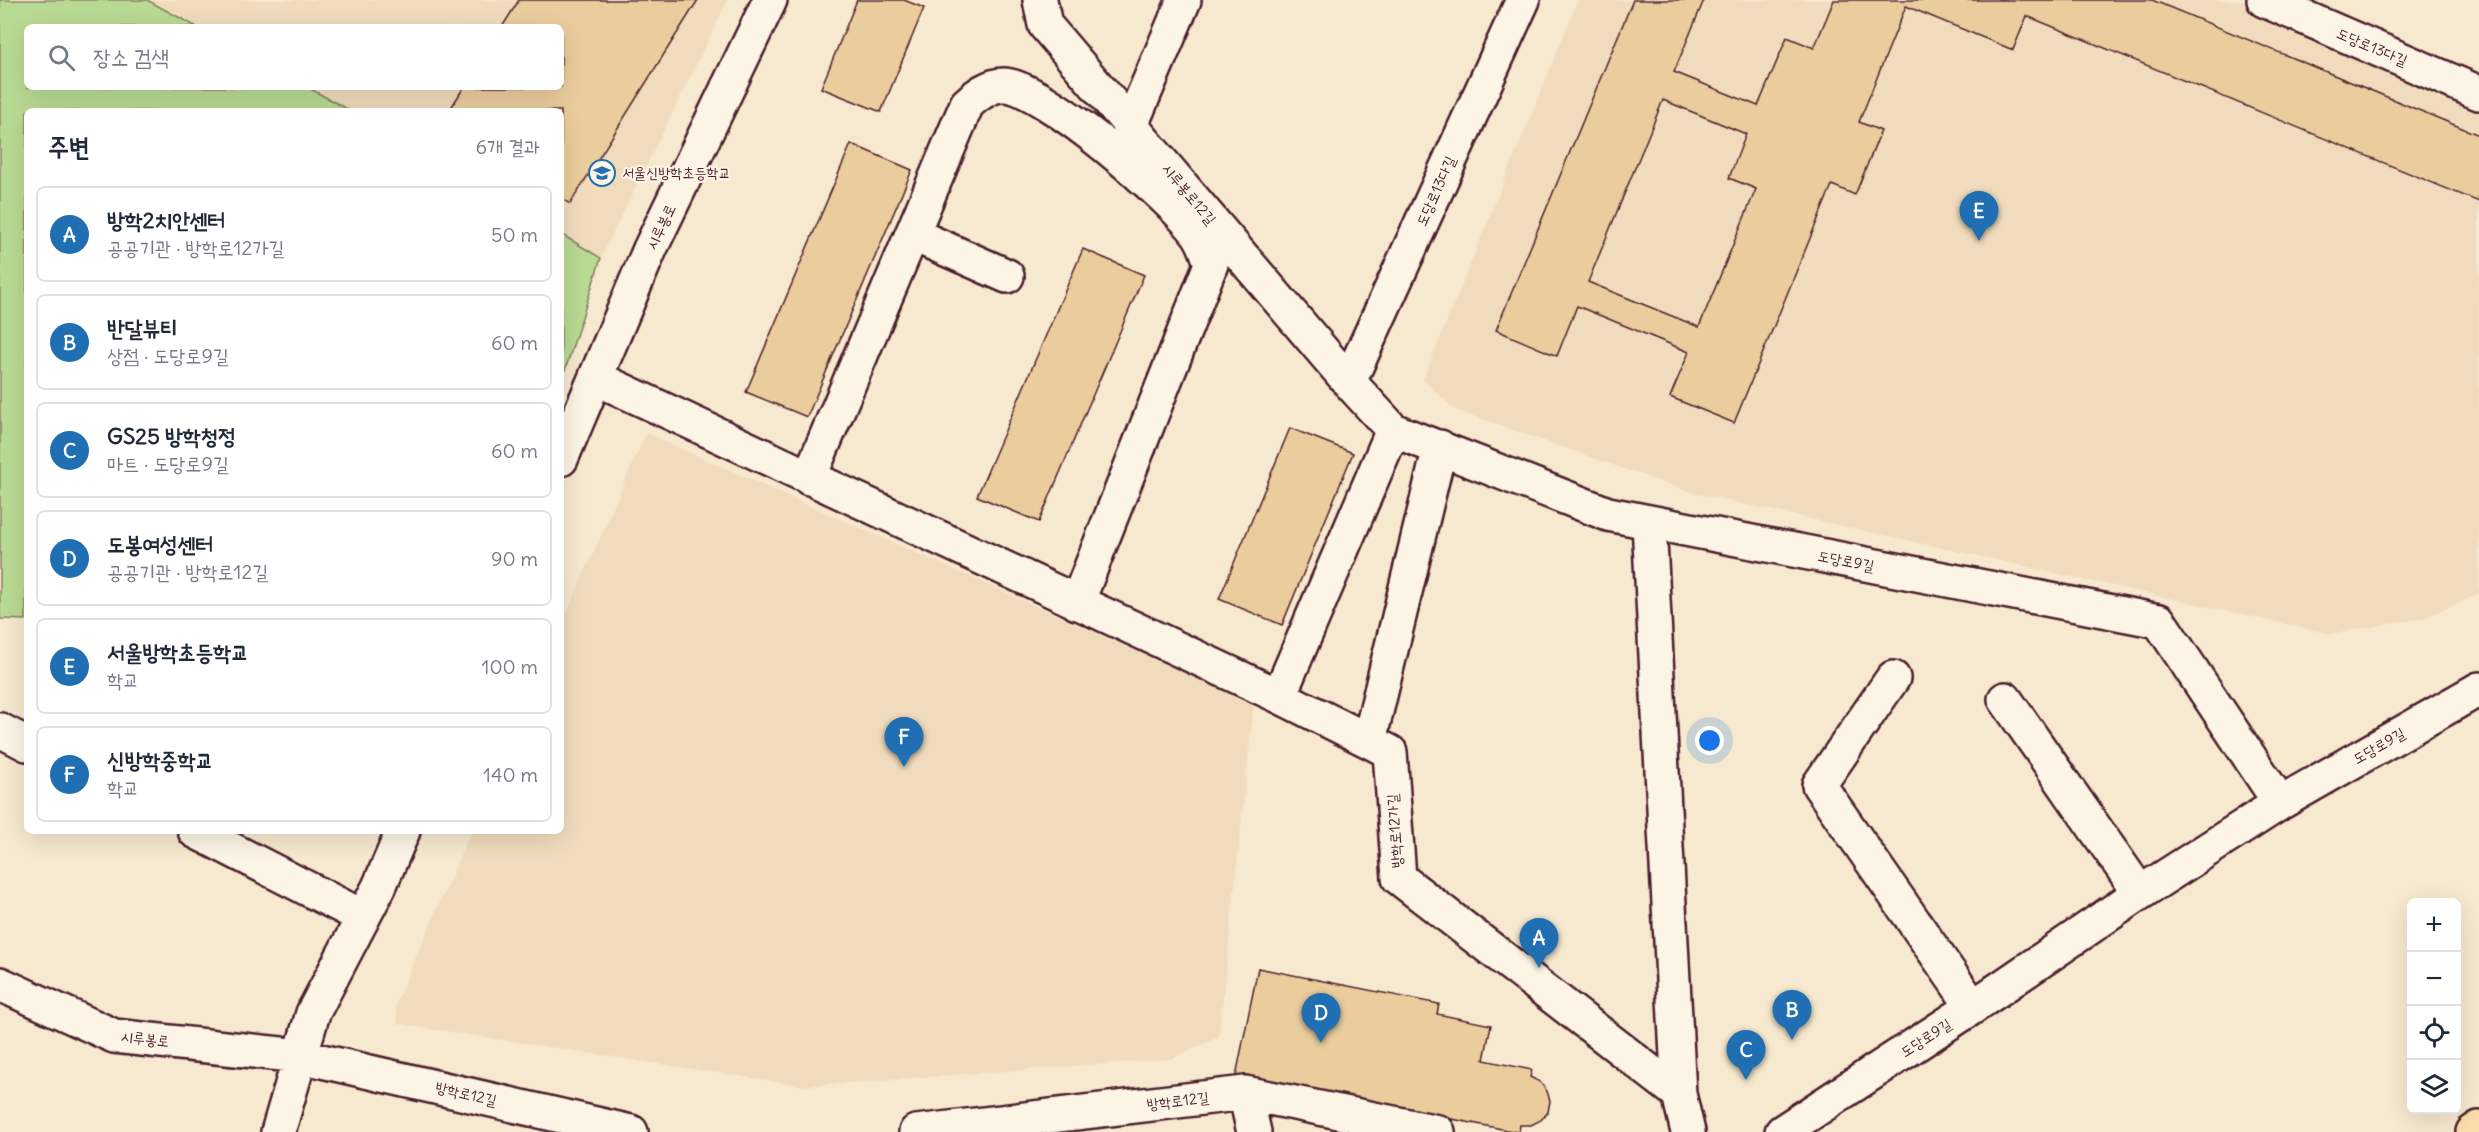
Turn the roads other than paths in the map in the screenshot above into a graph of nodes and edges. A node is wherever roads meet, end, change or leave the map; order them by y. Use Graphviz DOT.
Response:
graph roads {
  1 [pos="770,0"];
  2 [pos="1040,0"];
  3 [pos="1184,0"];
  4 [pos="1523,0"];
  5 [pos="2264,0"];
  6 [pos="2479,93"];
  7 [pos="1131,125"];
  8 [pos="912,234"];
  9 [pos="1007,276"];
  10 [pos="596,378"];
  11 [pos="1349,382"];
  12 [pos="1393,430"];
  13 [pos="1440,447"];
  14 [pos="564,452"];
  15 [pos="809,478"];
  16 [pos="1649,523"];
  17 [pos="1077,603"];
  18 [pos="1893,678"];
  19 [pos="2479,689"];
  20 [pos="1279,696"];
  21 [pos="2006,699"];
  22 [pos="0,730"];
  23 [pos="1369,741"];
  24 [pos="24,742"];
  25 [pos="2280,803"];
  26 [pos="201,834"];
  27 [pos="402,834"];
  28 [pos="2140,893"];
  29 [pos="363,917"];
  30 [pos="0,984"];
  31 [pos="1973,1007"];
  32 [pos="300,1056"];
  33 [pos="1245,1093"];
  34 [pos="1679,1094"];
  35 [pos="2479,1128"];
  36 [pos="278,1132"];
  37 [pos="631,1132"];
  38 [pos="916,1132"];
  39 [pos="1254,1132"];
  40 [pos="1438,1132"];
  41 [pos="1688,1132"];
  42 [pos="1782,1132"];
  43 [pos="2473,1132"];
  1 -- 10 [label="street, 시루봉로"];
  2 -- 7 [label="street, 시루봉로12길"];
  3 -- 7 [label="street"];
  4 -- 11 [label="street, 도당로13다길"];
  5 -- 6 [label="street, 도당로13다길"];
  7 -- 11 [label="street, 시루봉로12길"];
  8 -- 9 [label="street"];
  8 -- 15 [label="street"];
  8 -- 17 [label="street"];
  10 -- 14 [label="street, 시루봉로"];
  10 -- 15 [label="street"];
  11 -- 12 [label="street, 도당로9길"];
  12 -- 13 [label="street, 도당로9길"];
  12 -- 20 [label="street"];
  13 -- 16 [label="street, 도당로9길"];
  13 -- 23 [label="street"];
  15 -- 17 [label="street"];
  16 -- 25 [label="street, 도당로9길"];
  16 -- 34 [label="street"];
  17 -- 20 [label="street"];
  18 -- 31 [label="street"];
  19 -- 25 [label="street, 도당로9길"];
  20 -- 23 [label="street"];
  21 -- 28 [label="street"];
  22 -- 24 [label="street"];
  23 -- 34 [label="street, 방학로12가길"];
  25 -- 28 [label="street, 도당로9길"];
  26 -- 29 [label="street"];
  27 -- 29 [label="street"];
  28 -- 31 [label="street, 도당로9길"];
  29 -- 32 [label="street"];
  30 -- 32 [label="street, 시루봉로"];
  31 -- 42 [label="street, 도당로9길"];
  32 -- 36 [label="street"];
  32 -- 37 [label="street, 방학로12길"];
  33 -- 38 [label="street, 방학로12길"];
  33 -- 39 [label="street"];
  33 -- 40 [label="street, 방학로12길"];
  34 -- 41 [label="street"];
  35 -- 43 [label="main road"];
}
